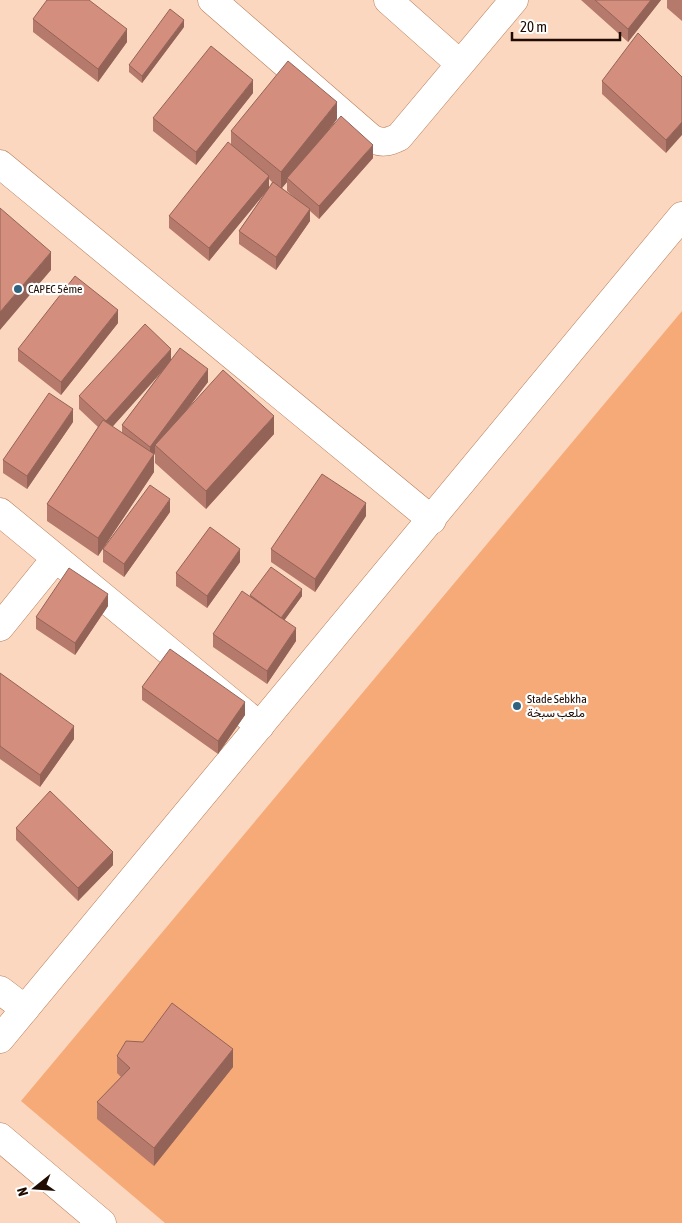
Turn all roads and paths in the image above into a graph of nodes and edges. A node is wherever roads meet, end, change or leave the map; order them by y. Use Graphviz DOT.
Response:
graph roads {
  1 [pos="214,0"];
  2 [pos="388,0"];
  3 [pos="514,0"];
  4 [pos="460,64"];
  5 [pos="0,164"];
  6 [pos="682,216"];
  7 [pos="0,512"];
  8 [pos="432,520"];
  9 [pos="55,559"];
  10 [pos="0,627"];
  11 [pos="260,726"];
  12 [pos="0,990"];
  13 [pos="25,1009"];
  14 [pos="0,1039"];
  15 [pos="0,1137"];
  16 [pos="102,1223"];
  1 -- 4 [label="street"];
  2 -- 4 [label="street"];
  3 -- 4 [label="street"];
  5 -- 8 [label="street"];
  6 -- 8 [label="street"];
  7 -- 9 [label="street"];
  8 -- 11 [label="street"];
  9 -- 10 [label="street"];
  9 -- 11 [label="street"];
  11 -- 13 [label="street"];
  12 -- 13 [label="street"];
  13 -- 14 [label="street"];
  15 -- 16 [label="street"];
}
